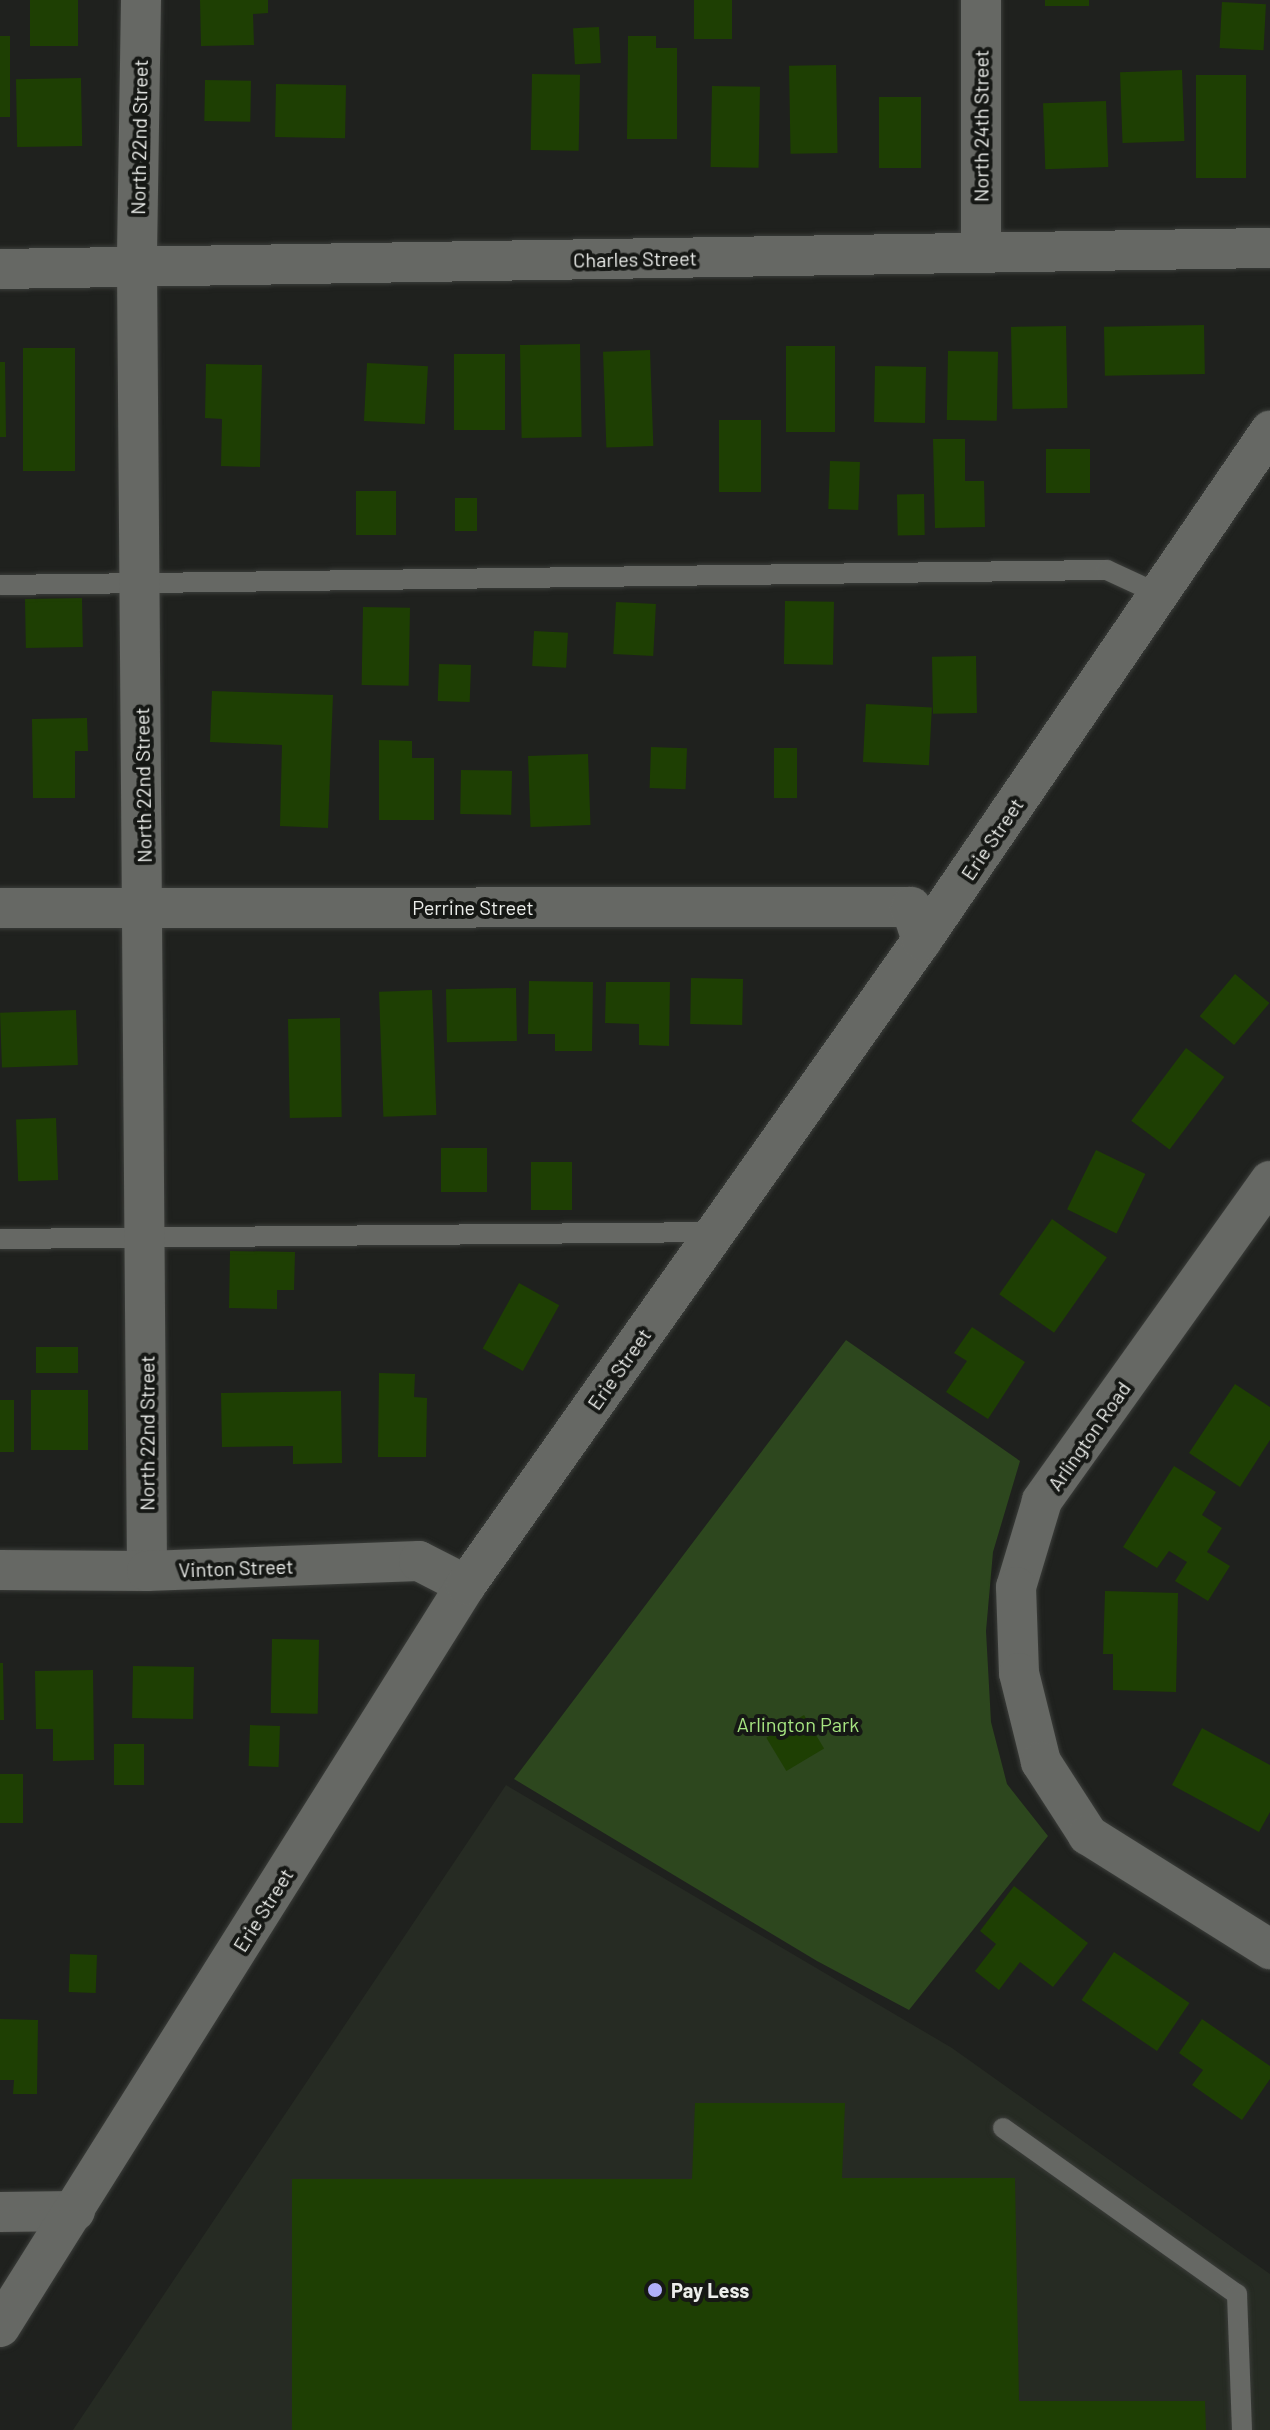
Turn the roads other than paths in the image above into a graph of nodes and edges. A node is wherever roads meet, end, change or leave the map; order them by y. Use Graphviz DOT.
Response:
graph roads {
  1 [pos="141,0"];
  2 [pos="981,0"];
  3 [pos="1270,248"];
  4 [pos="981,253"];
  5 [pos="137,267"];
  6 [pos="0,269"];
  7 [pos="1270,431"];
  8 [pos="0,585"];
  9 [pos="141,586"];
  10 [pos="1159,594"];
  11 [pos="144,907"];
  12 [pos="0,908"];
  13 [pos="922,940"];
  14 [pos="1270,1181"];
  15 [pos="715,1232"];
  16 [pos="146,1238"];
  17 [pos="0,1239"];
  18 [pos="0,1570"];
  19 [pos="147,1571"];
  20 [pos="466,1585"];
  21 [pos="1270,1949"];
  22 [pos="1003,2128"];
  23 [pos="75,2211"];
  24 [pos="0,2212"];
  25 [pos="0,2327"];
  26 [pos="1242,2430"];
  1 -- 5 [label="street, North 22nd Street"];
  2 -- 4 [label="street, North 24th Street"];
  3 -- 4 [label="street, Charles Street"];
  4 -- 5 [label="street, Charles Street"];
  5 -- 6 [label="street, Charles Street"];
  5 -- 9 [label="street, North 22nd Street"];
  7 -- 10 [label="street, Erie Street"];
  8 -- 9 [label="lane"];
  9 -- 10 [label="lane"];
  9 -- 11 [label="street, North 22nd Street"];
  10 -- 13 [label="street, Erie Street"];
  11 -- 12 [label="street, Perrine Street"];
  11 -- 13 [label="street, Perrine Street"];
  11 -- 16 [label="street, North 22nd Street"];
  13 -- 15 [label="street, Erie Street"];
  14 -- 21 [label="street, Arlington Road"];
  15 -- 16 [label="lane"];
  15 -- 20 [label="street, Erie Street"];
  16 -- 17 [label="lane"];
  16 -- 19 [label="street, North 22nd Street"];
  18 -- 19 [label="street, Vinton Street"];
  19 -- 20 [label="street, Vinton Street"];
  20 -- 23 [label="street, Erie Street"];
  22 -- 26 [label="lane"];
  23 -- 24 [label="street"];
  23 -- 25 [label="street, Erie Street"];
}
